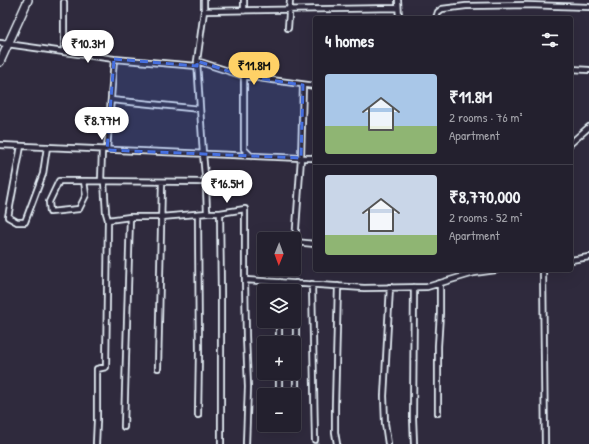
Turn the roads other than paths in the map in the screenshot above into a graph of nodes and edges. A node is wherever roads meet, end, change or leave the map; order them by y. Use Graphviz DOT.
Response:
graph roads {
  1 [pos="28,0"];
  2 [pos="204,0"];
  3 [pos="244,0"];
  4 [pos="290,0"];
  5 [pos="398,0"];
  6 [pos="64,2"];
  7 [pos="589,7"];
  8 [pos="398,8"];
  9 [pos="290,10"];
  10 [pos="204,11"];
  11 [pos="244,11"];
  12 [pos="400,16"];
  13 [pos="437,16"];
  14 [pos="288,28"];
  15 [pos="0,43"];
  16 [pos="9,44"];
  17 [pos="64,52"];
  18 [pos="114,59"];
  19 [pos="0,62"];
  20 [pos="197,64"];
  21 [pos="573,69"];
  22 [pos="589,70"];
  23 [pos="244,76"];
  24 [pos="303,85"];
  25 [pos="313,86"];
  26 [pos="111,100"];
  27 [pos="200,109"];
  28 [pos="589,127"];
  29 [pos="573,141"];
  30 [pos="0,145"];
  31 [pos="21,146"];
  32 [pos="47,147"];
  33 [pos="104,150"];
  34 [pos="203,154"];
  35 [pos="251,156"];
  36 [pos="301,158"];
  37 [pos="313,158"];
  38 [pos="84,181"];
  39 [pos="103,181"];
  40 [pos="162,182"];
  41 [pos="206,182"];
  42 [pos="207,213"];
  43 [pos="220,213"];
  44 [pos="198,214"];
  45 [pos="161,216"];
  46 [pos="130,217"];
  47 [pos="108,220"];
  48 [pos="313,244"];
  49 [pos="589,257"];
  50 [pos="573,260"];
  51 [pos="466,272"];
  52 [pos="481,272"];
  53 [pos="543,272"];
  54 [pos="246,280"];
  55 [pos="280,282"];
  56 [pos="296,283"];
  57 [pos="440,283"];
  58 [pos="312,284"];
  59 [pos="338,286"];
  60 [pos="390,287"];
  61 [pos="414,287"];
  62 [pos="158,368"];
  63 [pos="296,388"];
  64 [pos="438,413"];
  65 [pos="198,416"];
  66 [pos="124,426"];
  67 [pos="315,440"];
  68 [pos="96,444"];
  69 [pos="221,444"];
  70 [pos="246,444"];
  71 [pos="337,444"];
  72 [pos="388,444"];
  73 [pos="414,444"];
  74 [pos="545,444"];
  1 -- 16 [label="main road"];
  2 -- 10 [label="street"];
  3 -- 11 [label="street"];
  4 -- 9 [label="street"];
  5 -- 8 [label="street"];
  6 -- 17 [label="street"];
  7 -- 13 [label="street"];
  8 -- 9 [label="street"];
  8 -- 12 [label="street"];
  9 -- 11 [label="street"];
  9 -- 14 [label="street"];
  10 -- 11 [label="street"];
  10 -- 20 [label="street"];
  15 -- 16 [label="street"];
  16 -- 17 [label="street"];
  16 -- 19 [label="main road"];
  17 -- 18 [label="street"];
  18 -- 20 [label="street"];
  18 -- 26 [label="street"];
  20 -- 23 [label="street"];
  20 -- 27 [label="street"];
  21 -- 22 [label="street"];
  23 -- 24 [label="street"];
  23 -- 35 [label="street"];
  24 -- 25 [label="street"];
  24 -- 36 [label="street"];
  26 -- 27 [label="street"];
  26 -- 33 [label="street"];
  27 -- 34 [label="street"];
  28 -- 29 [label="street"];
  30 -- 31 [label="street"];
  31 -- 32 [label="street"];
  31 -- 32 [label="street"];
  32 -- 33 [label="street"];
  33 -- 34 [label="street"];
  33 -- 39 [label="street"];
  34 -- 35 [label="street"];
  34 -- 41 [label="street"];
  35 -- 36 [label="street"];
  36 -- 37 [label="street"];
  36 -- 48 [label="street"];
  38 -- 38 [label="street"];
  38 -- 39 [label="street"];
  39 -- 40 [label="street"];
  39 -- 47 [label="street"];
  40 -- 41 [label="street"];
  40 -- 45 [label="street"];
  41 -- 42 [label="street"];
  42 -- 43 [label="street"];
  42 -- 44 [label="street"];
  43 -- 54 [label="street"];
  43 -- 69 [label="street"];
  44 -- 45 [label="street"];
  44 -- 65 [label="street"];
  45 -- 46 [label="street"];
  45 -- 62 [label="street"];
  46 -- 47 [label="street"];
  46 -- 66 [label="street"];
  47 -- 68 [label="street"];
  49 -- 50 [label="street"];
  51 -- 52 [label="street"];
  51 -- 57 [label="street"];
  53 -- 74 [label="street"];
  54 -- 55 [label="street"];
  54 -- 70 [label="street"];
  55 -- 56 [label="street"];
  56 -- 58 [label="street"];
  56 -- 63 [label="street"];
  57 -- 61 [label="street"];
  57 -- 64 [label="street"];
  58 -- 59 [label="street"];
  58 -- 67 [label="street"];
  59 -- 60 [label="street"];
  59 -- 71 [label="street"];
  60 -- 61 [label="street"];
  60 -- 72 [label="street"];
  61 -- 73 [label="street"];
}
